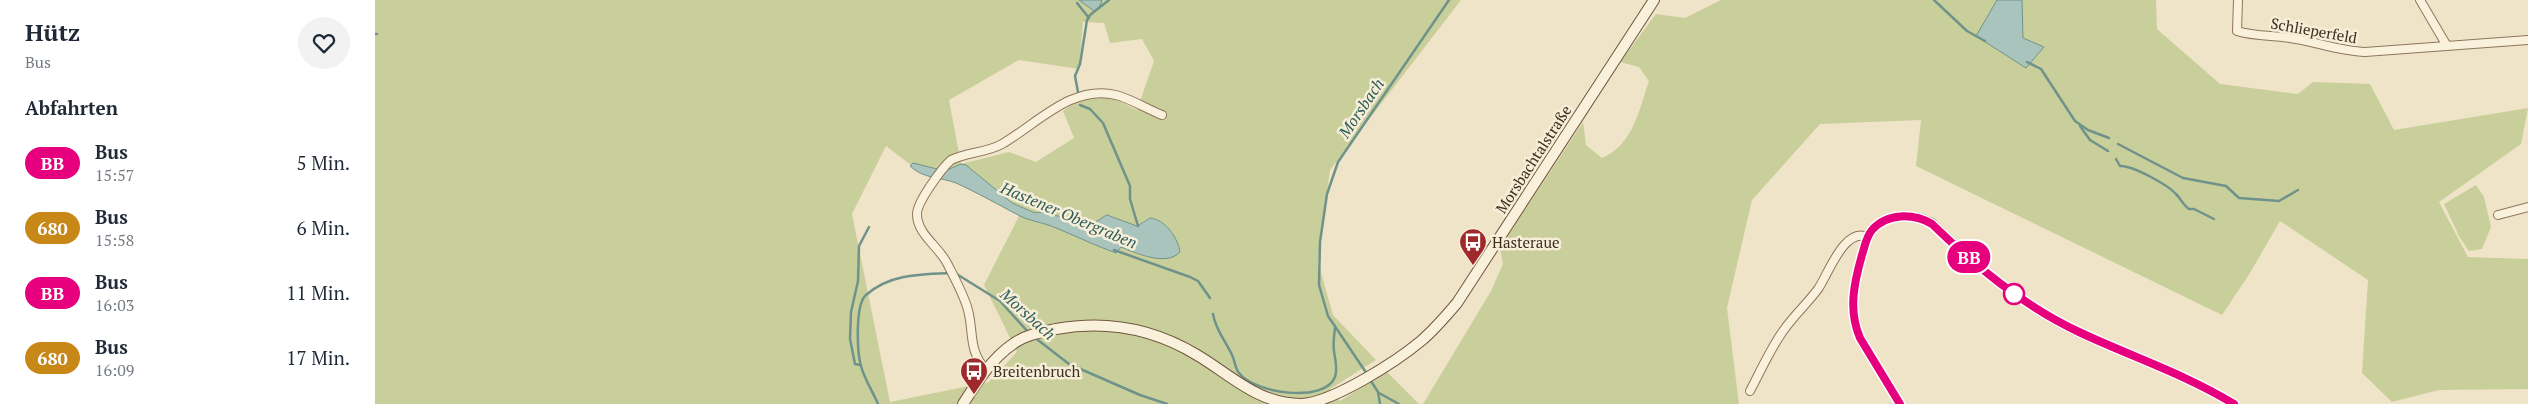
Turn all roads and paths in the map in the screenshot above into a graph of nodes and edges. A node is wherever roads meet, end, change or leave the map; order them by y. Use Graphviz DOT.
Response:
graph roads {
  1 [pos="1654,0"];
  2 [pos="2238,0"];
  3 [pos="2421,0"];
  4 [pos="2528,40"];
  5 [pos="2447,46"];
  6 [pos="1162,115"];
  7 [pos="2528,207"];
  8 [pos="2498,215"];
  9 [pos="1867,238"];
  10 [pos="986,370"];
  11 [pos="1750,392"];
  12 [pos="963,404"];
  13 [pos="1900,404"];
  14 [pos="2234,404"];
  1 -- 10 [label="main road, Morsbachtalstraße"];
  2 -- 5 [label="street, Schlieperfeld"];
  3 -- 5 [label="street"];
  4 -- 5 [label="street"];
  6 -- 10 [label="street"];
  7 -- 8 [label="street"];
  9 -- 11 [label="street"];
  9 -- 13 [label="street"];
  9 -- 14 [label="street"];
  10 -- 12 [label="main road, Morsbachtalstraße"];
}
